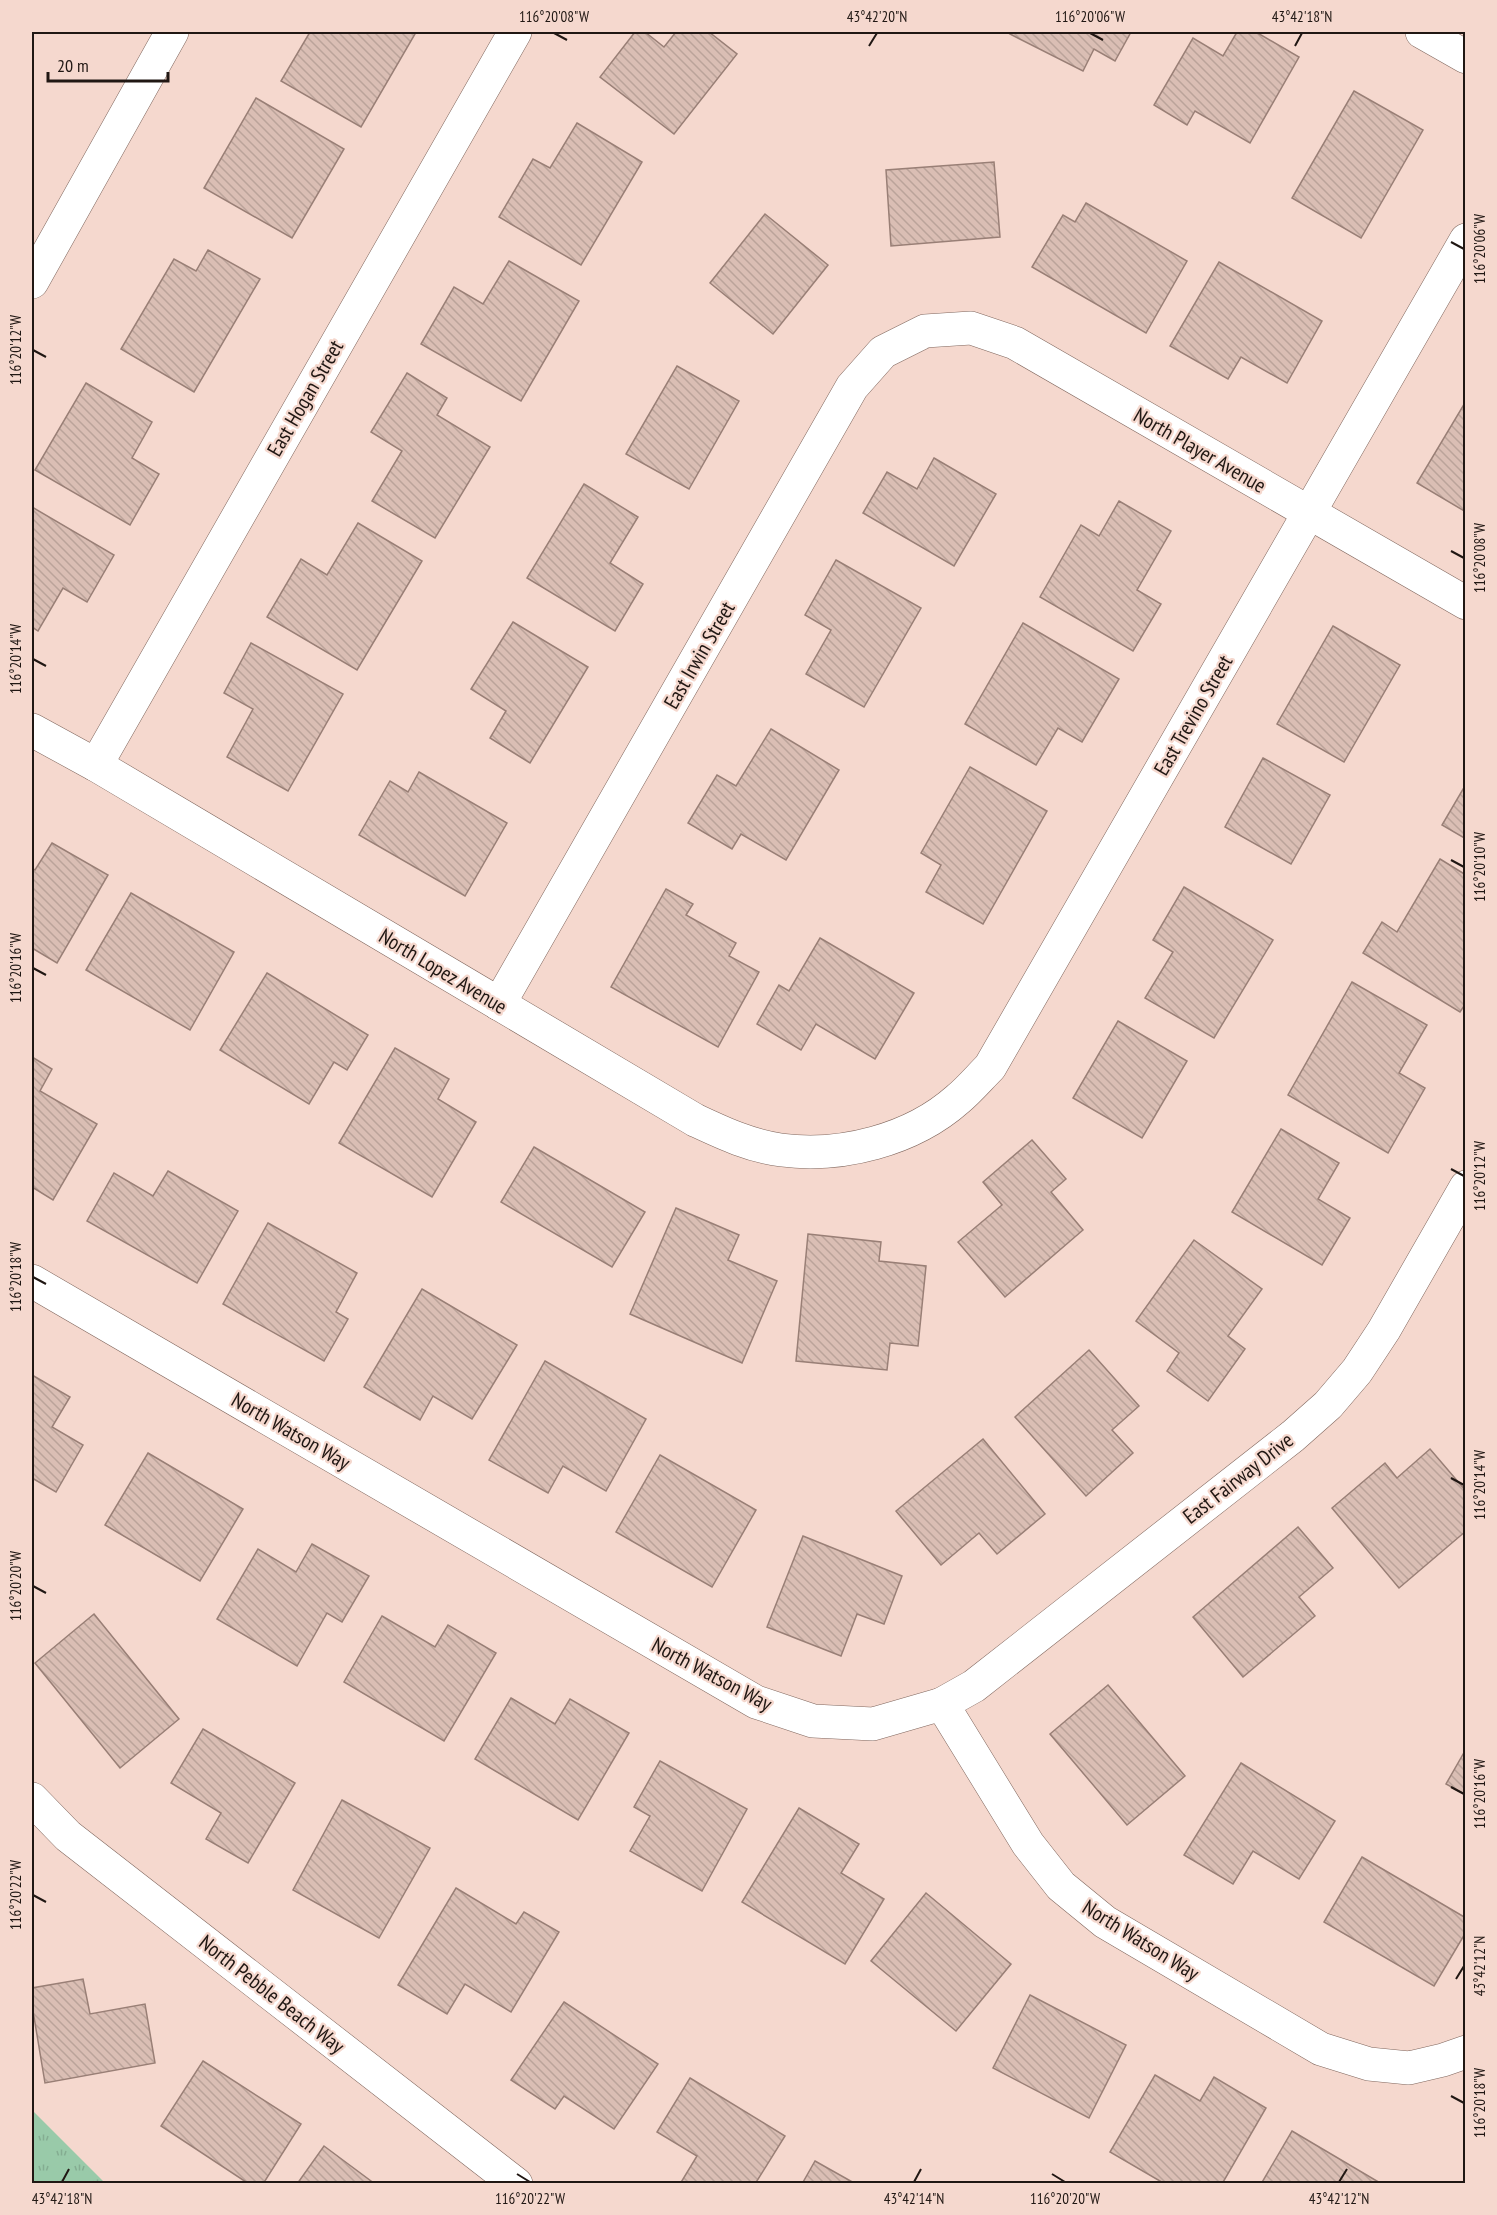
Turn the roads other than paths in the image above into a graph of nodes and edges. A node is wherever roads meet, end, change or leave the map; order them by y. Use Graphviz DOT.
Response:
graph roads {
  1 [pos="172,32"];
  2 [pos="515,32"];
  3 [pos="1422,32"];
  4 [pos="1466,57"];
  5 [pos="1466,240"];
  6 [pos="32,282"];
  7 [pos="925,331"];
  8 [pos="1310,513"];
  9 [pos="1466,603"];
  10 [pos="32,730"];
  11 [pos="96,765"];
  12 [pos="499,1004"];
  13 [pos="873,1143"];
  14 [pos="1466,1187"];
  15 [pos="32,1281"];
  16 [pos="942,1704"];
  17 [pos="32,1799"];
  18 [pos="1454,2056"];
  19 [pos="516,2184"];
  1 -- 6 [label="street"];
  2 -- 11 [label="street, East Hogan Street"];
  3 -- 4 [label="street"];
  5 -- 8 [label="street, East Trevino Street"];
  7 -- 8 [label="street, North Player Avenue"];
  7 -- 12 [label="street, East Irwin Street"];
  8 -- 9 [label="street, North Player Avenue"];
  8 -- 13 [label="street, East Trevino Street"];
  10 -- 11 [label="street, North Lopez Avenue"];
  11 -- 12 [label="street, North Lopez Avenue"];
  12 -- 13 [label="street, North Lopez Avenue"];
  14 -- 16 [label="street, East Fairway Drive"];
  15 -- 16 [label="street, North Watson Way"];
  16 -- 18 [label="street, North Watson Way"];
  17 -- 19 [label="street, North Pebble Beach Way"];
}
